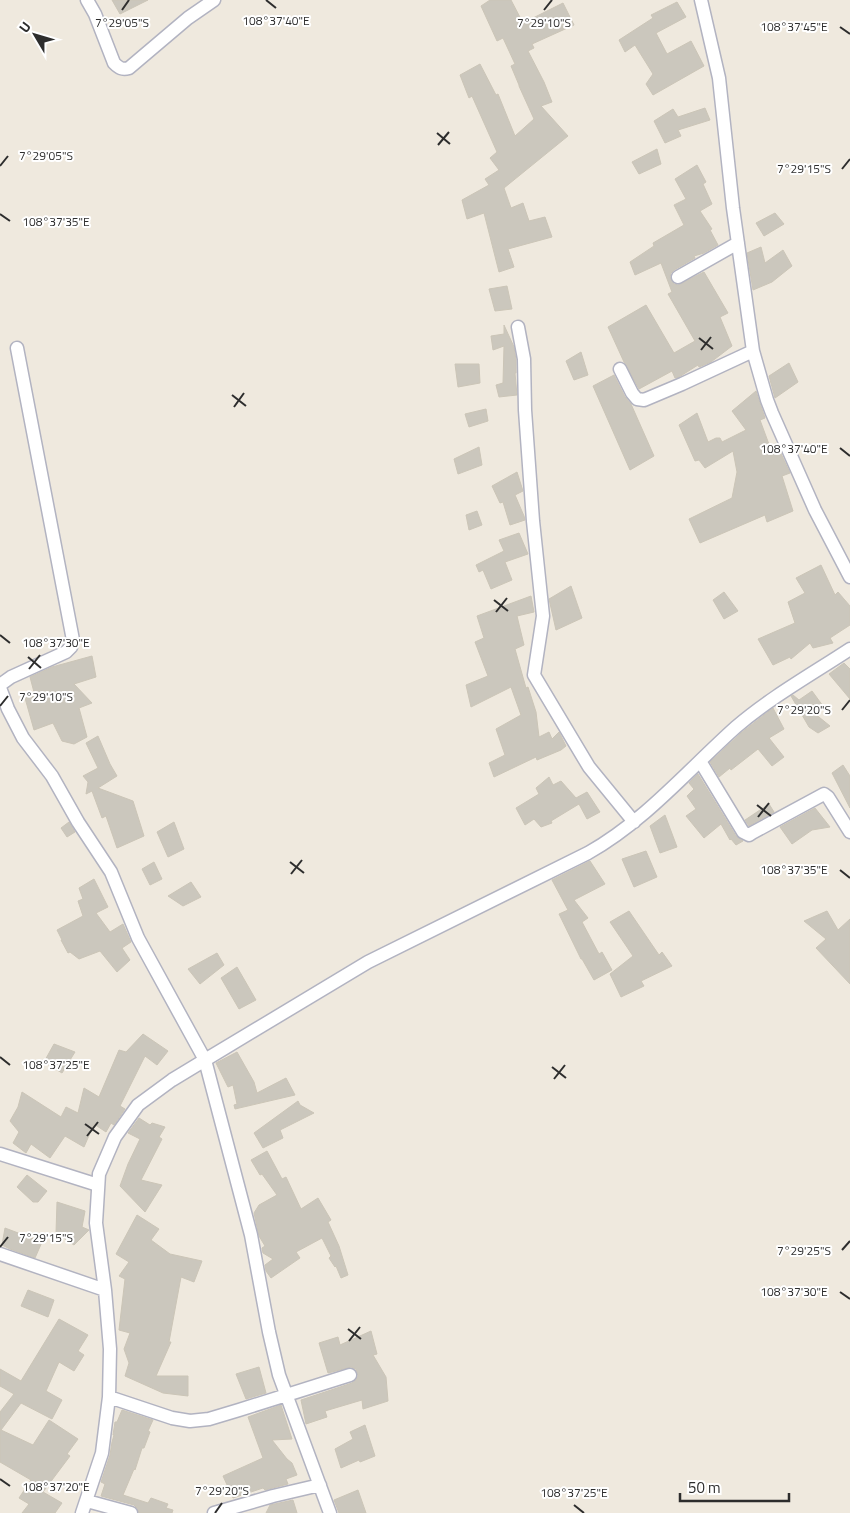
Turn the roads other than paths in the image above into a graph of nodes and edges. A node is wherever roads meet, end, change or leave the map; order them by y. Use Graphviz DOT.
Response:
graph roads {
  1 [pos="87,0"];
  2 [pos="214,0"];
  3 [pos="701,0"];
  4 [pos="738,243"];
  5 [pos="678,277"];
  6 [pos="518,327"];
  7 [pos="17,348"];
  8 [pos="753,351"];
  9 [pos="620,369"];
  10 [pos="850,577"];
  11 [pos="850,649"];
  12 [pos="0,686"];
  13 [pos="700,761"];
  14 [pos="634,822"];
  15 [pos="850,832"];
  16 [pos="205,1060"];
  17 [pos="0,1154"];
  18 [pos="98,1185"];
  19 [pos="0,1254"];
  20 [pos="105,1290"];
  21 [pos="350,1375"];
  22 [pos="287,1395"];
  23 [pos="109,1397"];
  24 [pos="320,1485"];
  25 [pos="87,1500"];
  26 [pos="82,1513"];
  27 [pos="131,1513"];
  28 [pos="214,1513"];
  29 [pos="330,1513"];
  1 -- 2 [label="street"];
  3 -- 4 [label="street"];
  4 -- 5 [label="street"];
  4 -- 8 [label="street"];
  6 -- 14 [label="street"];
  7 -- 12 [label="street"];
  8 -- 9 [label="street"];
  8 -- 10 [label="street"];
  11 -- 13 [label="street"];
  12 -- 16 [label="street"];
  13 -- 14 [label="street"];
  13 -- 15 [label="street"];
  14 -- 16 [label="street"];
  16 -- 18 [label="street"];
  16 -- 22 [label="street"];
  17 -- 18 [label="street"];
  18 -- 20 [label="street"];
  19 -- 20 [label="street"];
  20 -- 23 [label="street"];
  21 -- 22 [label="street"];
  22 -- 23 [label="street"];
  22 -- 24 [label="street"];
  23 -- 25 [label="street"];
  24 -- 28 [label="street"];
  24 -- 29 [label="street"];
  25 -- 26 [label="street"];
  25 -- 27 [label="street"];
}
